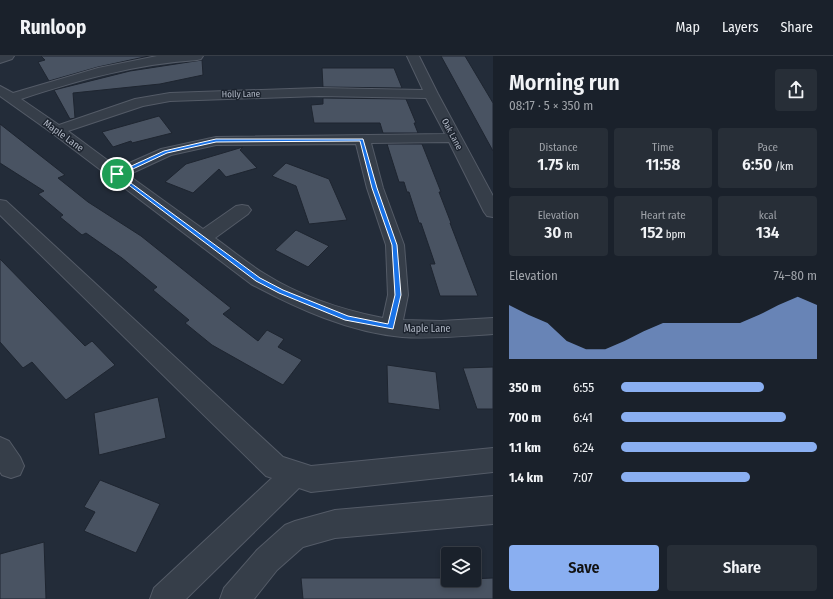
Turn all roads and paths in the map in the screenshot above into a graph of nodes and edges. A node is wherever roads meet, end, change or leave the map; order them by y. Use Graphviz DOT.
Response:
graph roads {
  1 [pos="8,56"];
  2 [pos="197,56"];
  3 [pos="413,56"];
  4 [pos="0,59"];
  5 [pos="6,94"];
  6 [pos="431,94"];
  7 [pos="57,130"];
  8 [pos="454,138"];
  9 [pos="362,140"];
  10 [pos="117,174"];
  11 [pos="0,205"];
  12 [pos="242,210"];
  13 [pos="493,212"];
  14 [pos="203,238"];
  15 [pos="493,326"];
  16 [pos="391,327"];
  17 [pos="493,460"];
  18 [pos="295,474"];
  19 [pos="493,510"];
  20 [pos="244,593"];
  21 [pos="165,599"];
  1 -- 4 [label="street"];
  2 -- 5 [label="street"];
  3 -- 6 [label="street, Oak Lane"];
  5 -- 7 [label="street, Maple Lane"];
  6 -- 7 [label="street, Holly Lane"];
  6 -- 8 [label="street, Oak Lane"];
  7 -- 10 [label="street, Maple Lane"];
  8 -- 9 [label="street"];
  8 -- 13 [label="street, Oak Lane"];
  9 -- 10 [label="street"];
  9 -- 16 [label="street"];
  10 -- 14 [label="street, Maple Lane"];
  11 -- 18 [label="street"];
  12 -- 14 [label="street"];
  14 -- 16 [label="street, Maple Lane"];
  15 -- 16 [label="street, Maple Lane"];
  17 -- 18 [label="street"];
  18 -- 21 [label="street"];
  19 -- 20 [label="street"];
}
